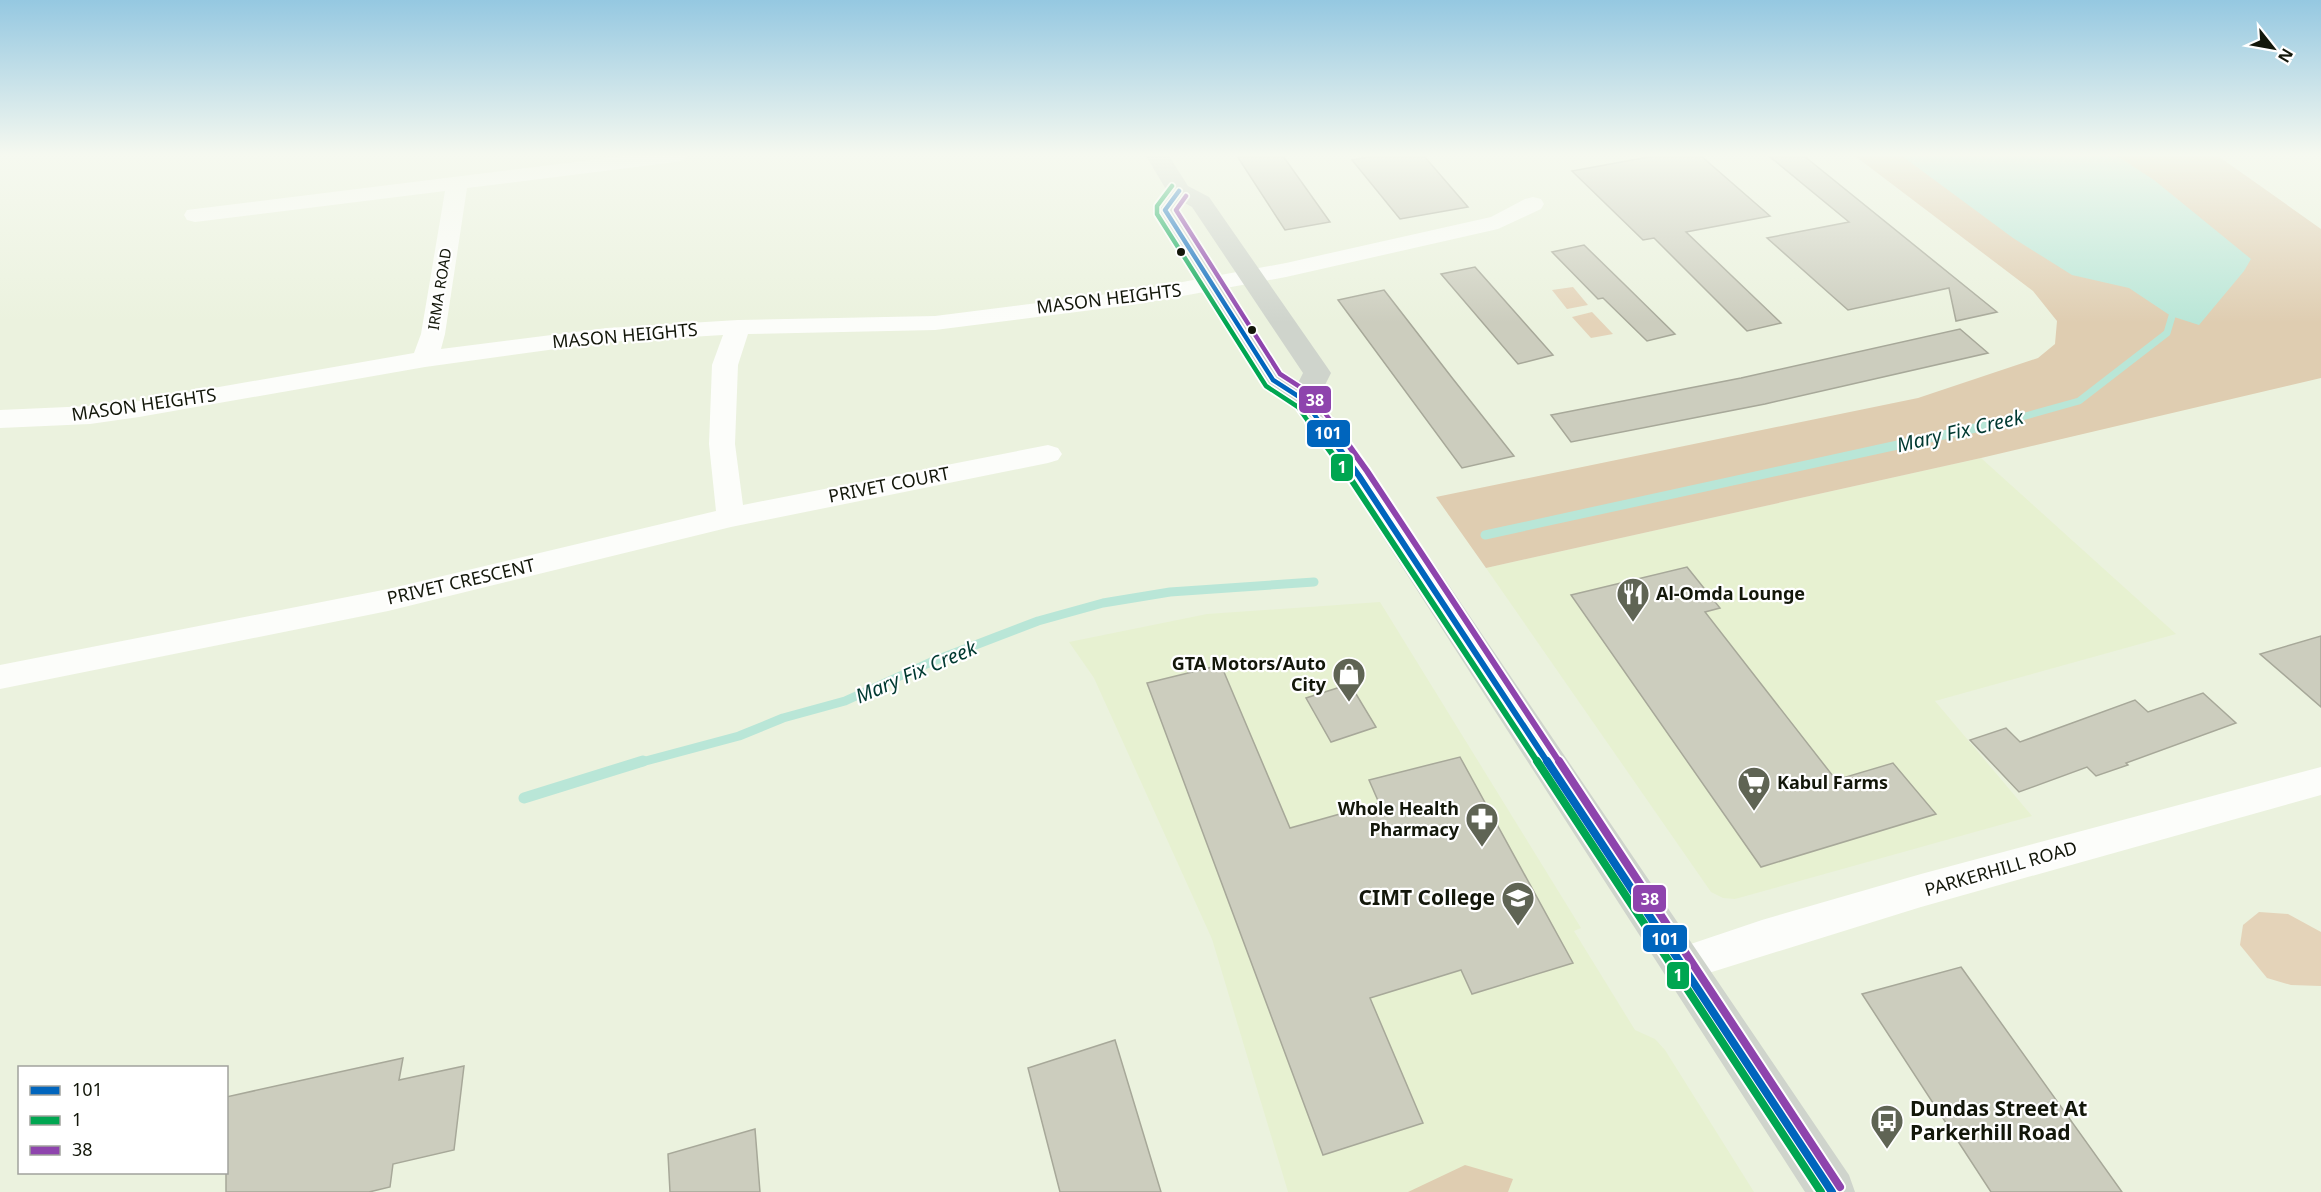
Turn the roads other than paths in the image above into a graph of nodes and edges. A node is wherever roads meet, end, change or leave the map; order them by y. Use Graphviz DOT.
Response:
graph roads {
  1 [pos="223,212"];
  2 [pos="452,212"];
  3 [pos="1166,212"];
  4 [pos="1207,212"];
  5 [pos="1518,212"];
  6 [pos="195,215"];
  7 [pos="1251,277"];
  8 [pos="1212,284"];
  9 [pos="738,327"];
  10 [pos="425,360"];
  11 [pos="1304,400"];
  12 [pos="0,419"];
  13 [pos="1048,454"];
  14 [pos="731,517"];
  15 [pos="0,677"];
  16 [pos="2321,782"];
  17 [pos="1683,963"];
  18 [pos="1832,1192"];
  1 -- 6 [label="street"];
  2 -- 10 [label="street, IRMA ROAD"];
  3 -- 8 [label="main road"];
  4 -- 7 [label="main road"];
  5 -- 7 [label="street, MASON HEIGHTS"];
  7 -- 8 [label="street, MASON HEIGHTS"];
  7 -- 11 [label="main road"];
  8 -- 9 [label="street, MASON HEIGHTS"];
  8 -- 11 [label="main road"];
  9 -- 10 [label="street, MASON HEIGHTS"];
  9 -- 14 [label="street"];
  10 -- 12 [label="street, MASON HEIGHTS"];
  11 -- 17 [label="main road"];
  13 -- 14 [label="street, PRIVET COURT"];
  14 -- 15 [label="street, PRIVET CRESCENT"];
  16 -- 17 [label="street, PARKERHILL ROAD"];
  17 -- 18 [label="main road"];
}
